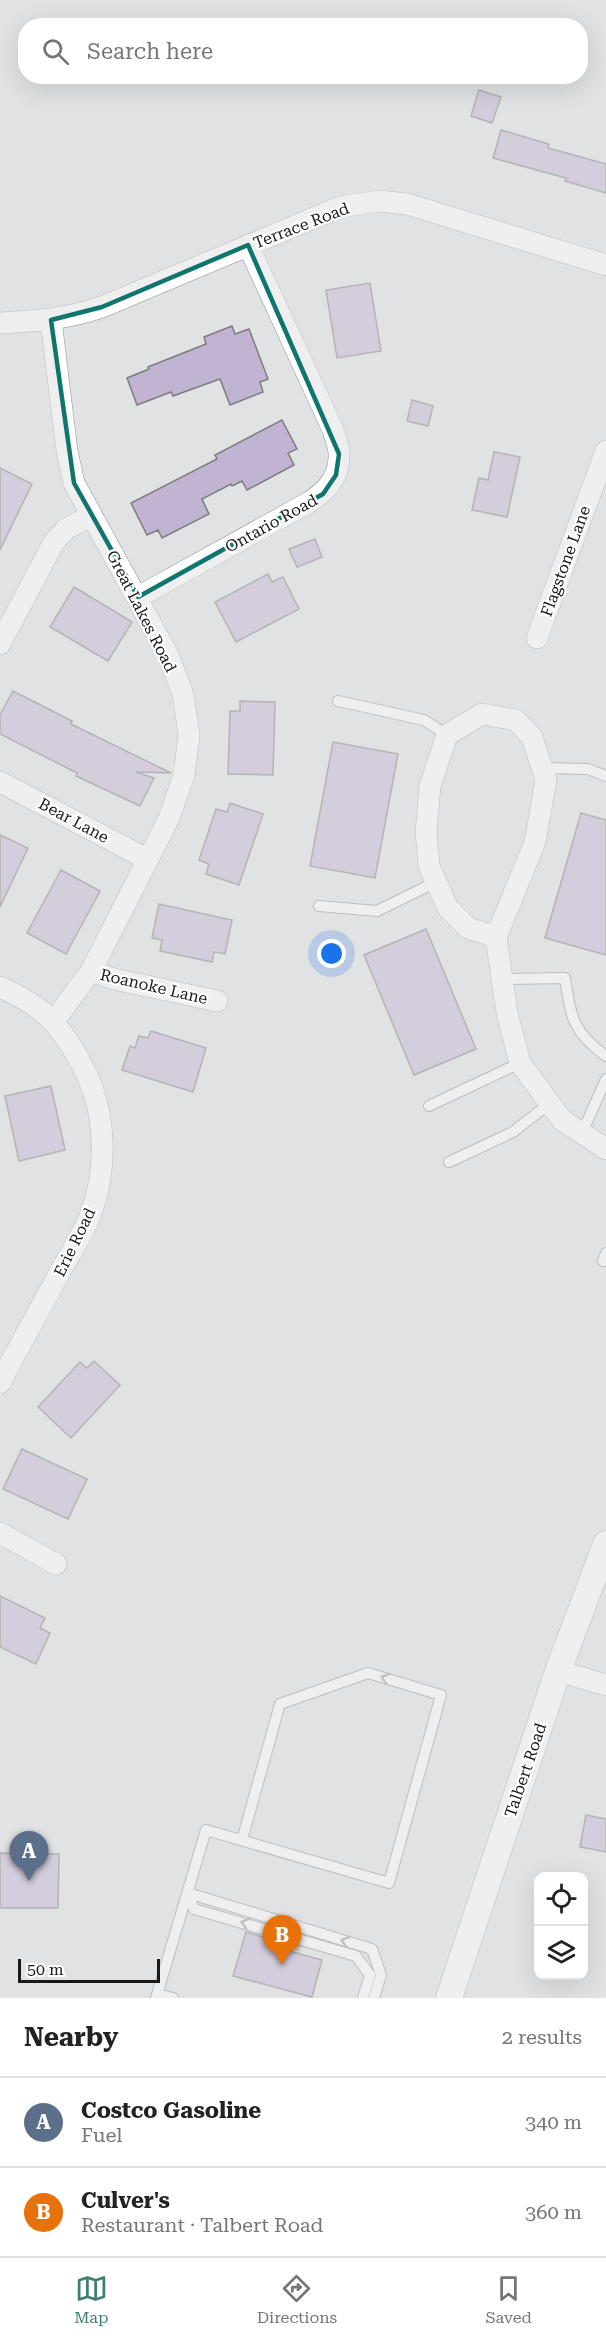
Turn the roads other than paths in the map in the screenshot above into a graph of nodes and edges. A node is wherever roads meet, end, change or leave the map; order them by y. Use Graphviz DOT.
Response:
graph roads {
  1 [pos="248,245"];
  2 [pos="606,265"];
  3 [pos="51,320"];
  4 [pos="0,323"];
  5 [pos="606,451"];
  6 [pos="91,515"];
  7 [pos="138,597"];
  8 [pos="537,638"];
  9 [pos="0,644"];
  10 [pos="338,701"];
  11 [pos="447,735"];
  12 [pos="542,768"];
  13 [pos="606,776"];
  14 [pos="0,782"];
  15 [pos="147,859"];
  16 [pos="436,882"];
  17 [pos="320,906"];
  18 [pos="496,937"];
  19 [pos="92,971"];
  20 [pos="502,979"];
  21 [pos="0,987"];
  22 [pos="217,1001"];
  23 [pos="54,1021"];
  24 [pos="606,1056"];
  25 [pos="520,1064"];
  26 [pos="606,1079"];
  27 [pos="550,1103"];
  28 [pos="429,1106"];
  29 [pos="582,1133"];
  30 [pos="606,1149"];
  31 [pos="449,1162"];
  32 [pos="5,1359"];
  33 [pos="0,1383"];
  34 [pos="0,1533"];
  35 [pos="606,1544"];
  36 [pos="56,1564"];
  37 [pos="558,1671"];
  38 [pos="606,1685"];
  39 [pos="242,1840"];
  40 [pos="188,1893"];
  41 [pos="157,1996"];
  42 [pos="173,1998"];
  43 [pos="363,1998"];
  44 [pos="374,1998"];
  45 [pos="449,1998"];
  1 -- 2 [label="street, Terrace Road"];
  1 -- 3 [label="street, Terrace Road"];
  1 -- 7 [label="street, Ontario Road"];
  3 -- 4 [label="street, Terrace Road"];
  3 -- 6 [label="street, Great Lakes Road"];
  5 -- 8 [label="street, Flagstone Lane"];
  6 -- 7 [label="street, Great Lakes Road"];
  6 -- 9 [label="street"];
  7 -- 15 [label="street, Great Lakes Road"];
  10 -- 11 [label="lane"];
  11 -- 12 [label="street"];
  11 -- 16 [label="street"];
  12 -- 13 [label="lane"];
  12 -- 18 [label="street"];
  14 -- 15 [label="street, Bear Lane"];
  15 -- 19 [label="street, Great Lakes Road"];
  16 -- 17 [label="lane"];
  16 -- 18 [label="street"];
  18 -- 20 [label="street"];
  19 -- 22 [label="street, Roanoke Lane"];
  19 -- 23 [label="street, Great Lakes Road"];
  20 -- 24 [label="lane"];
  20 -- 25 [label="street"];
  21 -- 23 [label="street, Erie Road"];
  23 -- 32 [label="street, Erie Road"];
  25 -- 27 [label="street"];
  25 -- 28 [label="lane"];
  26 -- 29 [label="lane"];
  27 -- 29 [label="street"];
  27 -- 31 [label="lane"];
  29 -- 30 [label="street"];
  32 -- 33 [label="street, Erie Road"];
  34 -- 36 [label="street"];
  35 -- 37 [label="street, Talbert Road"];
  37 -- 38 [label="street"];
  37 -- 45 [label="street, Talbert Road"];
  39 -- 39 [label="lane, one-way"];
  39 -- 40 [label="lane"];
  40 -- 41 [label="lane"];
  43 -- 40 [label="lane, one-way"];
  44 -- 40 [label="lane, one-way"];
  41 -- 42 [label="lane"];
}
